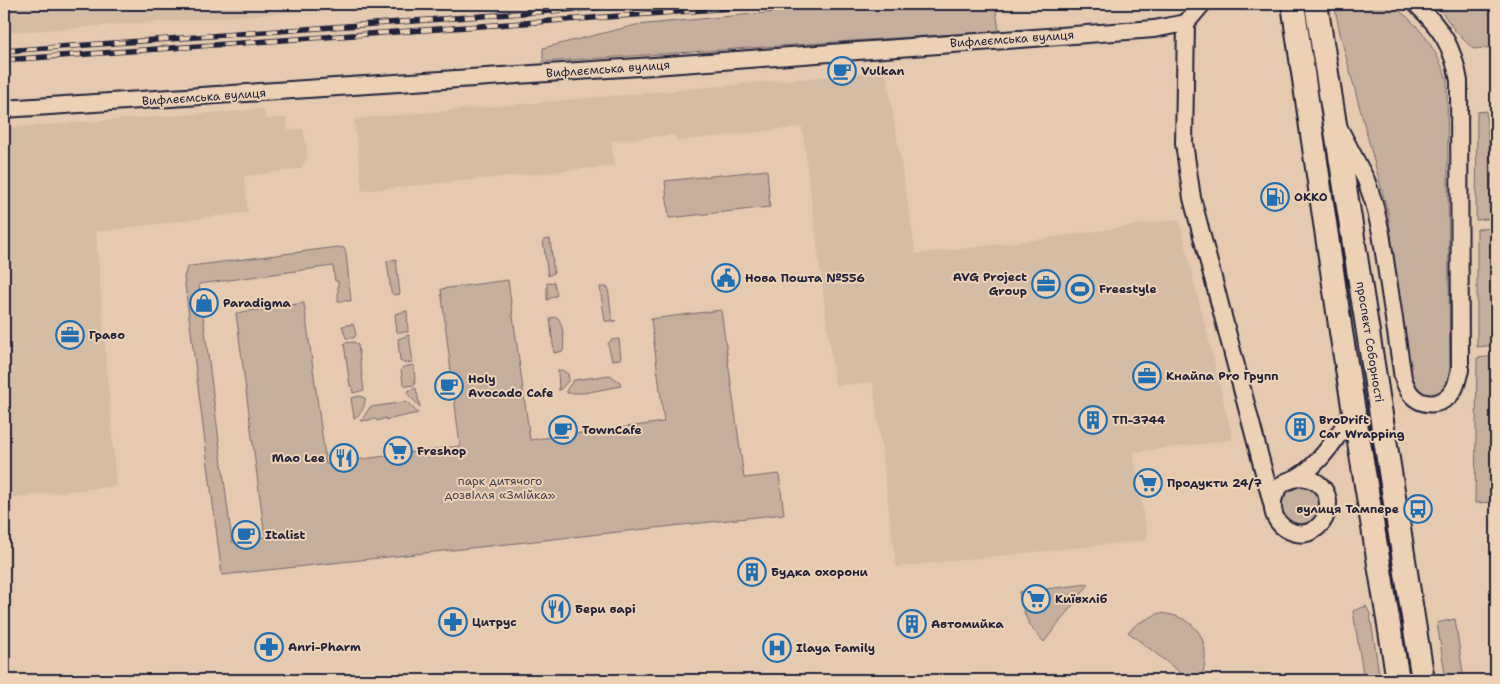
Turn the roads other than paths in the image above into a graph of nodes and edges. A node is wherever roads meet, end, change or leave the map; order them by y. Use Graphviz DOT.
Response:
graph roads {
  1 [pos="1202,4"];
  2 [pos="1293,4"];
  3 [pos="1316,4"];
  4 [pos="1416,4"];
  5 [pos="1186,23"];
  6 [pos="1311,48"];
  7 [pos="4,109"];
  8 [pos="1336,124"];
  9 [pos="1354,409"];
  10 [pos="1259,454"];
  11 [pos="1296,478"];
  12 [pos="1272,507"];
  13 [pos="1398,680"];
  14 [pos="1423,680"];
  1 -- 5 [label="street"];
  2 -- 6 [label="highway, проспект Соборності"];
  3 -- 6 [label="highway, проспект Соборності"];
  4 -- 8 [label="street"];
  5 -- 7 [label="street, Вифлеємська вулиця"];
  5 -- 10 [label="street"];
  6 -- 8 [label="highway, проспект Соборності"];
  6 -- 9 [label="highway, проспект Соборності"];
  8 -- 14 [label="highway, проспект Соборності"];
  9 -- 11 [label="street"];
  9 -- 13 [label="highway, проспект Соборності"];
  10 -- 11 [label="street"];
  10 -- 12 [label="street"];
  11 -- 12 [label="street"];
  11 -- 12 [label="street"];
}
